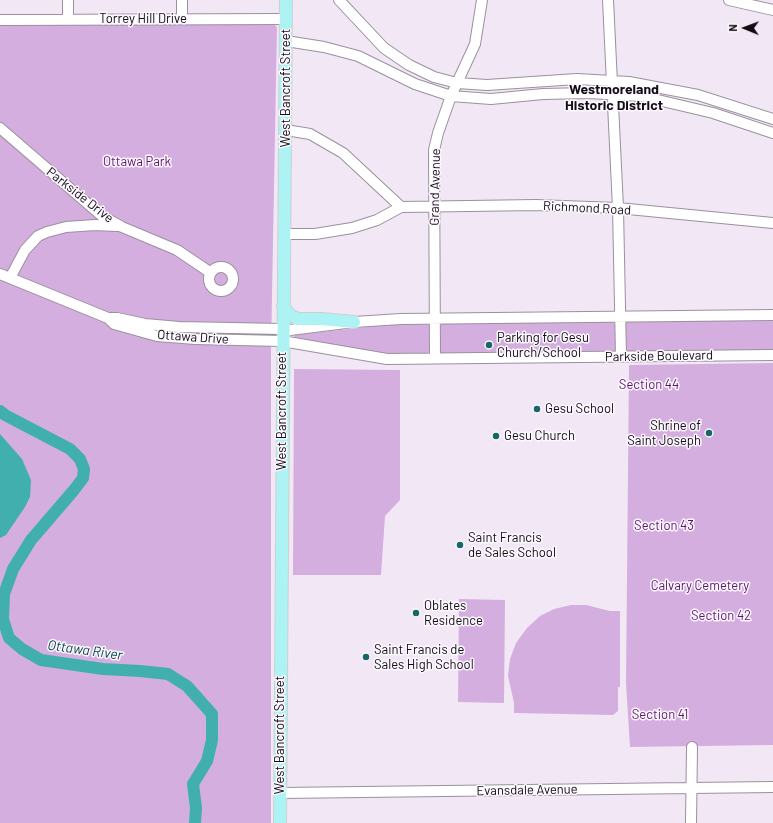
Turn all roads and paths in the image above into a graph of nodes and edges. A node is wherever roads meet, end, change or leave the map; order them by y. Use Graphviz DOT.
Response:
graph roads {
  1 [pos="68,0"];
  2 [pos="182,0"];
  3 [pos="286,0"];
  4 [pos="339,0"];
  5 [pos="482,0"];
  6 [pos="608,0"];
  7 [pos="729,0"];
  8 [pos="773,10"];
  9 [pos="68,19"];
  10 [pos="182,19"];
  11 [pos="286,19"];
  12 [pos="0,20"];
  13 [pos="286,41"];
  14 [pos="611,80"];
  15 [pos="457,83"];
  16 [pos="612,93"];
  17 [pos="450,96"];
  18 [pos="773,119"];
  19 [pos="0,128"];
  20 [pos="286,130"];
  21 [pos="773,133"];
  22 [pos="434,206"];
  23 [pos="401,207"];
  24 [pos="618,208"];
  25 [pos="770,220"];
  26 [pos="122,227"];
  27 [pos="284,234"];
  28 [pos="211,273"];
  29 [pos="0,274"];
  30 [pos="10,278"];
  31 [pos="283,306"];
  32 [pos="773,315"];
  33 [pos="620,317"];
  34 [pos="435,319"];
  35 [pos="354,322"];
  36 [pos="282,333"];
  37 [pos="773,355"];
  38 [pos="621,356"];
  39 [pos="435,358"];
  40 [pos="692,747"];
  41 [pos="773,787"];
  42 [pos="691,788"];
  43 [pos="280,793"];
  44 [pos="280,823"];
  45 [pos="691,823"];
  1 -- 9 [label="street"];
  2 -- 10 [label="street"];
  3 -- 11 [label="main road, West Bancroft Street"];
  4 -- 15 [label="street"];
  5 -- 15 [label="street, Grand Avenue"];
  6 -- 14 [label="street"];
  7 -- 8 [label="street"];
  9 -- 10 [label="street, Torrey Hill Drive"];
  9 -- 12 [label="street, Torrey Hill Drive"];
  10 -- 11 [label="street, Torrey Hill Drive"];
  11 -- 13 [label="main road, West Bancroft Street"];
  13 -- 17 [label="street"];
  13 -- 20 [label="main road, West Bancroft Street"];
  14 -- 15 [label="street"];
  14 -- 16 [label="street"];
  14 -- 18 [label="street"];
  15 -- 17 [label="street, Grand Avenue"];
  16 -- 17 [label="street"];
  16 -- 21 [label="street"];
  16 -- 24 [label="street"];
  17 -- 22 [label="street, Grand Avenue"];
  19 -- 26 [label="street, Parkside Drive"];
  20 -- 23 [label="street"];
  20 -- 27 [label="main road, West Bancroft Street"];
  22 -- 23 [label="street, Richmond Road"];
  22 -- 24 [label="street, Richmond Road"];
  22 -- 34 [label="street, Grand Avenue"];
  23 -- 27 [label="street, Richmond Road"];
  24 -- 25 [label="street, Richmond Road"];
  24 -- 33 [label="street"];
  26 -- 28 [label="street, Parkside Drive"];
  26 -- 30 [label="street"];
  27 -- 31 [label="main road, West Bancroft Street"];
  29 -- 30 [label="street, Ottawa Drive"];
  30 -- 36 [label="street, Ottawa Drive"];
  31 -- 35 [label="main road"];
  31 -- 36 [label="main road, West Bancroft Street"];
  32 -- 33 [label="street"];
  33 -- 34 [label="street"];
  33 -- 38 [label="street"];
  34 -- 35 [label="street"];
  34 -- 39 [label="street, Grand Avenue"];
  35 -- 36 [label="street"];
  36 -- 39 [label="street, Parkside Boulevard"];
  36 -- 43 [label="main road, West Bancroft Street"];
  37 -- 38 [label="street, Parkside Boulevard"];
  38 -- 39 [label="street, Parkside Boulevard"];
  40 -- 42 [label="street"];
  41 -- 42 [label="street, Evansdale Avenue"];
  42 -- 43 [label="street, Evansdale Avenue"];
  42 -- 45 [label="street"];
  43 -- 44 [label="main road, West Bancroft Street"];
}
